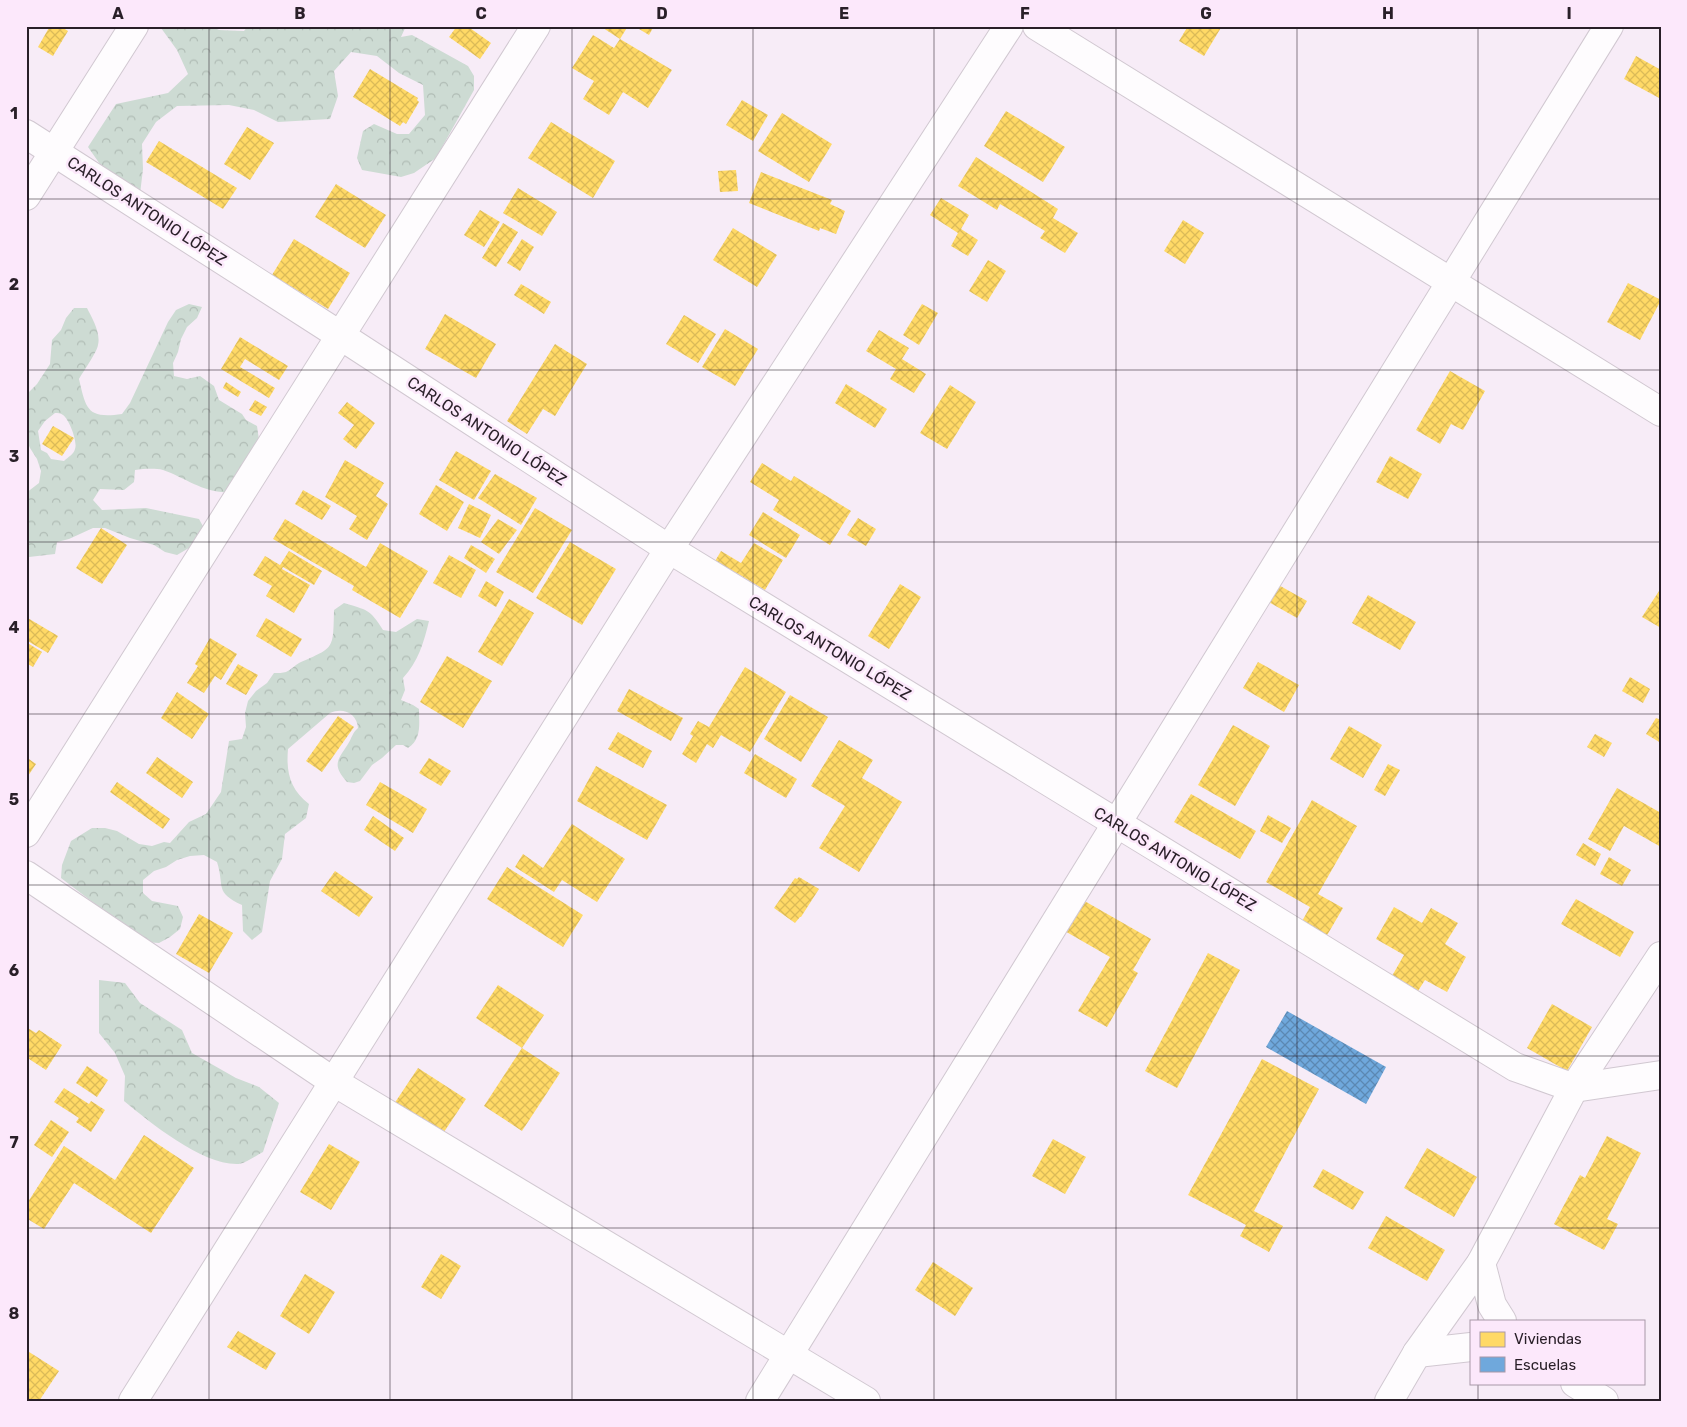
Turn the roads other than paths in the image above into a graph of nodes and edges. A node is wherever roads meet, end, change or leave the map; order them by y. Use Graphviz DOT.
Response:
graph roads {
  1 [pos="134,26"];
  2 [pos="536,26"];
  3 [pos="1009,26"];
  4 [pos="1037,26"];
  5 [pos="1609,26"];
  6 [pos="26,134"];
  7 [pos="55,152"];
  8 [pos="26,196"];
  9 [pos="1451,282"];
  10 [pos="341,336"];
  11 [pos="1661,412"];
  12 [pos="669,550"];
  13 [pos="1117,823"];
  14 [pos="26,833"];
  15 [pos="26,875"];
  16 [pos="1661,956"];
  17 [pos="1661,1075"];
  18 [pos="334,1082"];
  19 [pos="1574,1088"];
  20 [pos="1481,1264"];
  21 [pos="1501,1320"];
  22 [pos="1470,1347"];
  23 [pos="1417,1353"];
  24 [pos="788,1354"];
  25 [pos="1577,1384"];
  26 [pos="133,1401"];
  27 [pos="760,1401"];
  28 [pos="866,1401"];
  29 [pos="1389,1401"];
  30 [pos="1604,1401"];
  1 -- 7 [label="street"];
  2 -- 10 [label="street"];
  3 -- 12 [label="street"];
  4 -- 9 [label="street"];
  5 -- 9 [label="street"];
  6 -- 7 [label="street, CARLOS ANTONIO LÓPEZ"];
  7 -- 8 [label="street"];
  7 -- 10 [label="street, CARLOS ANTONIO LÓPEZ"];
  9 -- 11 [label="street"];
  9 -- 13 [label="street"];
  10 -- 12 [label="street, CARLOS ANTONIO LÓPEZ"];
  10 -- 14 [label="street"];
  12 -- 13 [label="street, CARLOS ANTONIO LÓPEZ"];
  12 -- 18 [label="street"];
  13 -- 19 [label="street, CARLOS ANTONIO LÓPEZ"];
  13 -- 24 [label="street"];
  15 -- 18 [label="street"];
  16 -- 19 [label="street"];
  17 -- 19 [label="street, CARLOS ANTONIO LÓPEZ"];
  18 -- 24 [label="street"];
  18 -- 26 [label="street"];
  19 -- 20 [label="street"];
  20 -- 21 [label="street"];
  20 -- 23 [label="street"];
  22 -- 23 [label="street"];
  23 -- 29 [label="street"];
  24 -- 27 [label="street"];
  24 -- 28 [label="street"];
  25 -- 30 [label="street"];
}
